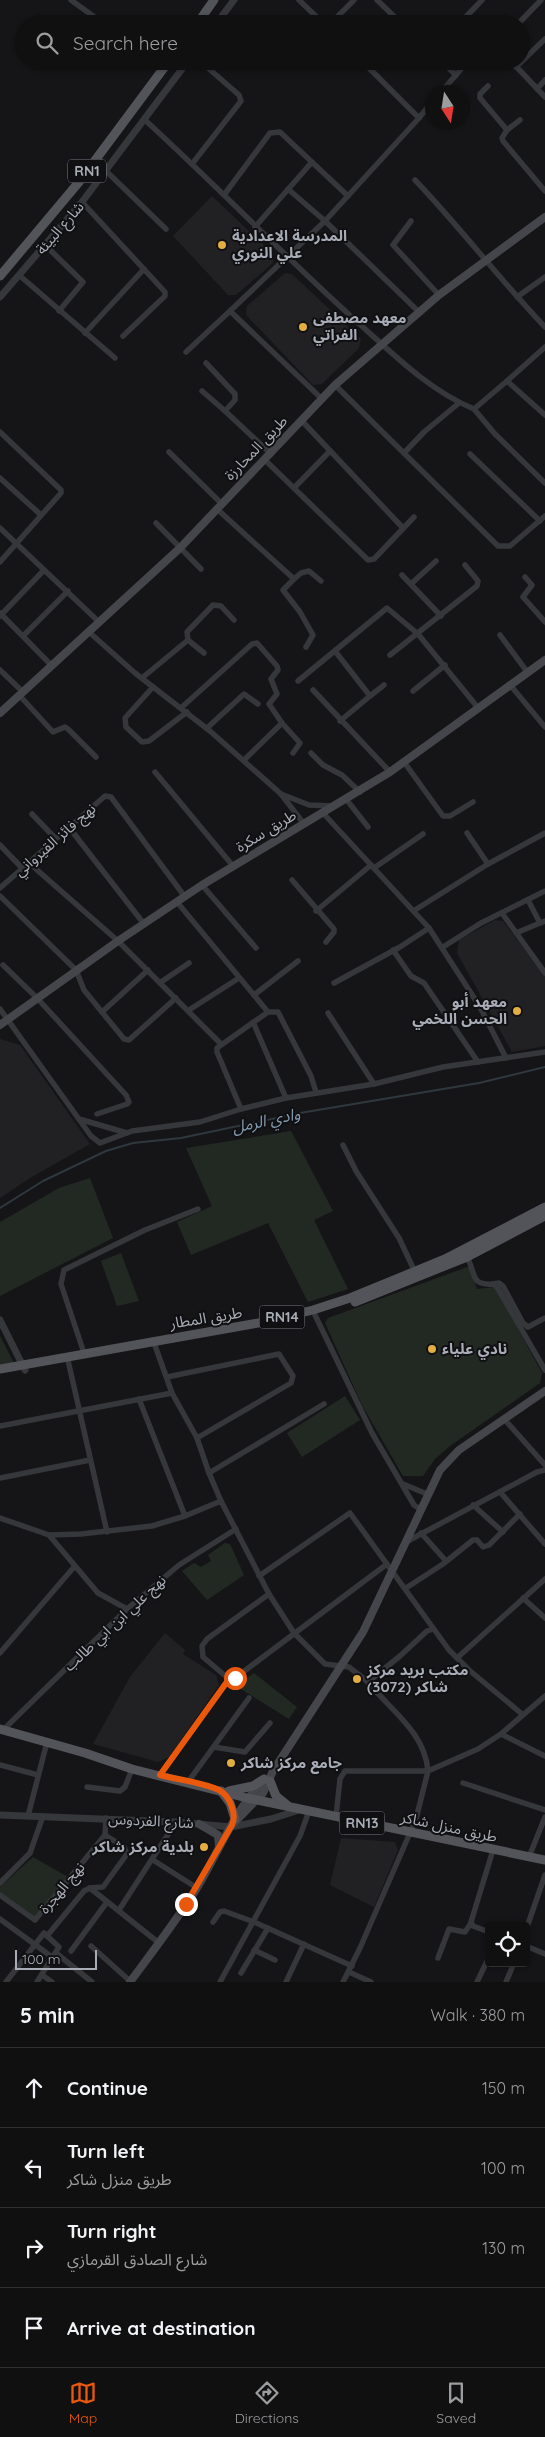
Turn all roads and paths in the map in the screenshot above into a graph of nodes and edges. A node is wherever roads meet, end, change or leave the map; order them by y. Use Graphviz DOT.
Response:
graph roads {
  1 [pos="71,0"];
  2 [pos="214,0"];
  3 [pos="234,0"];
  4 [pos="298,0"];
  5 [pos="354,0"];
  6 [pos="378,0"];
  7 [pos="482,0"];
  8 [pos="541,0"];
  9 [pos="92,15"];
  10 [pos="203,15"];
  11 [pos="225,15"];
  12 [pos="314,15"];
  13 [pos="339,15"];
  14 [pos="393,15"];
  15 [pos="467,15"];
  16 [pos="527,15"];
  17 [pos="545,39"];
  18 [pos="530,53"];
  19 [pos="162,70"];
  20 [pos="181,70"];
  21 [pos="210,70"];
  22 [pos="371,70"];
  23 [pos="451,70"];
  24 [pos="460,70"];
  25 [pos="519,70"];
  26 [pos="456,75"];
  27 [pos="545,80"];
  28 [pos="447,85"];
  29 [pos="488,86"];
  30 [pos="537,89"];
  31 [pos="545,97"];
  32 [pos="425,111"];
  33 [pos="419,118"];
  34 [pos="145,120"];
  35 [pos="520,120"];
  36 [pos="507,130"];
  37 [pos="312,162"];
  38 [pos="192,164"];
  39 [pos="106,171"];
  40 [pos="414,180"];
  41 [pos="288,190"];
  42 [pos="545,190"];
  43 [pos="224,195"];
  44 [pos="348,196"];
  45 [pos="82,202"];
  46 [pos="545,217"];
  47 [pos="325,221"];
  48 [pos="410,221"];
  49 [pos="255,227"];
  50 [pos="166,229"];
  51 [pos="45,245"];
  52 [pos="285,256"];
  53 [pos="486,262"];
  54 [pos="144,269"];
  55 [pos="19,275"];
  56 [pos="0,276"];
  57 [pos="545,277"];
  58 [pos="439,295"];
  59 [pos="0,297"];
  60 [pos="517,297"];
  61 [pos="59,311"];
  62 [pos="230,311"];
  63 [pos="420,313"];
  64 [pos="545,327"];
  65 [pos="85,333"];
  66 [pos="123,336"];
  67 [pos="382,344"];
  68 [pos="545,347"];
  69 [pos="186,352"];
  70 [pos="115,358"];
  71 [pos="206,364"];
  72 [pos="507,381"];
  73 [pos="336,385"];
  74 [pos="202,391"];
  75 [pos="322,399"];
  76 [pos="459,403"];
  77 [pos="474,409"];
  78 [pos="225,411"];
  79 [pos="545,415"];
  80 [pos="302,420"];
  81 [pos="0,432"];
  82 [pos="330,451"];
  83 [pos="169,452"];
  84 [pos="404,453"];
  85 [pos="470,454"];
  86 [pos="268,457"];
  87 [pos="0,478"];
  88 [pos="545,483"];
  89 [pos="294,488"];
  90 [pos="219,506"];
  91 [pos="41,515"];
  92 [pos="545,516"];
  93 [pos="414,517"];
  94 [pos="540,521"];
  95 [pos="156,523"];
  96 [pos="0,528"];
  97 [pos="403,528"];
  98 [pos="18,544"];
  99 [pos="180,548"];
  100 [pos="436,561"];
  101 [pos="0,562"];
  102 [pos="466,565"];
  103 [pos="201,568"];
  104 [pos="44,570"];
  105 [pos="402,575"];
  106 [pos="525,577"];
  107 [pos="294,579"];
  108 [pos="321,581"];
  109 [pos="411,584"];
  110 [pos="68,591"];
  111 [pos="0,615"];
  112 [pos="441,616"];
  113 [pos="234,620"];
  114 [pos="99,622"];
  115 [pos="545,622"];
  116 [pos="89,632"];
  117 [pos="418,634"];
  118 [pos="500,635"];
  119 [pos="23,636"];
  120 [pos="188,640"];
  121 [pos="306,647"];
  122 [pos="336,652"];
  123 [pos="204,653"];
  124 [pos="390,656"];
  125 [pos="545,660"];
  126 [pos="51,665"];
  127 [pos="445,665"];
  128 [pos="0,670"];
  129 [pos="528,673"];
  130 [pos="142,678"];
  131 [pos="298,681"];
  132 [pos="384,685"];
  133 [pos="510,686"];
  134 [pos="153,687"];
  135 [pos="313,690"];
  136 [pos="413,691"];
  137 [pos="21,694"];
  138 [pos="370,696"];
  139 [pos="258,704"];
  140 [pos="184,709"];
  141 [pos="479,709"];
  142 [pos="0,713"];
  143 [pos="340,721"];
  144 [pos="282,723"];
  145 [pos="545,727"];
  146 [pos="207,728"];
  147 [pos="293,752"];
  148 [pos="311,753"];
  149 [pos="96,757"];
  150 [pos="244,760"];
  151 [pos="404,762"];
  152 [pos="155,772"];
  153 [pos="390,772"];
  154 [pos="360,792"];
  155 [pos="281,794"];
  156 [pos="346,800"];
  157 [pos="473,802"];
  158 [pos="335,806"];
  159 [pos="323,813"];
  160 [pos="32,814"];
  161 [pos="304,824"];
  162 [pos="68,826"];
  163 [pos="368,827"];
  164 [pos="467,833"];
  165 [pos="545,833"];
  166 [pos="423,834"];
  167 [pos="55,838"];
  168 [pos="0,844"];
  169 [pos="28,862"];
  170 [pos="488,864"];
  171 [pos="233,866"];
  172 [pos="373,867"];
  173 [pos="22,868"];
  174 [pos="292,880"];
  175 [pos="202,885"];
  176 [pos="0,888"];
  177 [pos="545,891"];
  178 [pos="0,896"];
  179 [pos="185,897"];
  180 [pos="528,900"];
  181 [pos="178,902"];
  182 [pos="316,910"];
  183 [pos="414,910"];
  184 [pos="502,913"];
  185 [pos="542,922"];
  186 [pos="144,924"];
  187 [pos="429,928"];
  188 [pos="516,933"];
  189 [pos="118,941"];
  190 [pos="326,942"];
  191 [pos="443,947"];
  192 [pos="256,948"];
  193 [pos="393,950"];
  194 [pos="298,961"];
  195 [pos="189,963"];
  196 [pos="3,965"];
  197 [pos="76,970"];
  198 [pos="148,970"];
  199 [pos="544,970"];
  200 [pos="239,978"];
  201 [pos="161,982"];
  202 [pos="334,983"];
  203 [pos="254,995"];
  204 [pos="37,998"];
  205 [pos="176,998"];
  206 [pos="0,1009"];
  207 [pos="189,1010"];
  208 [pos="102,1012"];
  209 [pos="268,1012"];
  210 [pos="328,1013"];
  211 [pos="9,1019"];
  212 [pos="253,1022"];
  213 [pos="0,1024"];
  214 [pos="221,1044"];
  215 [pos="545,1052"];
  216 [pos="506,1058"];
  217 [pos="478,1062"];
  218 [pos="374,1084"];
  219 [pos="316,1092"];
  220 [pos="286,1098"];
  221 [pos="241,1109"];
  222 [pos="97,1114"];
  223 [pos="79,1119"];
  224 [pos="127,1133"];
  225 [pos="343,1145"];
  226 [pos="198,1208"];
  227 [pos="544,1214"];
  228 [pos="532,1223"];
  229 [pos="545,1226"];
  230 [pos="463,1256"];
  231 [pos="415,1272"];
  232 [pos="493,1284"];
  233 [pos="315,1315"];
  234 [pos="545,1318"];
  235 [pos="0,1320"];
  236 [pos="154,1343"];
  237 [pos="84,1353"];
  238 [pos="67,1359"];
  239 [pos="24,1367"];
  240 [pos="0,1370"];
  241 [pos="545,1370"];
  242 [pos="0,1375"];
  243 [pos="167,1377"];
  244 [pos="545,1391"];
  245 [pos="172,1393"];
  246 [pos="139,1400"];
  247 [pos="324,1404"];
  248 [pos="80,1411"];
  249 [pos="504,1419"];
  250 [pos="0,1426"];
  251 [pos="197,1438"];
  252 [pos="90,1460"];
  253 [pos="545,1465"];
  254 [pos="545,1470"];
  255 [pos="209,1474"];
  256 [pos="0,1478"];
  257 [pos="404,1484"];
  258 [pos="500,1492"];
  259 [pos="427,1494"];
  260 [pos="222,1502"];
  261 [pos="473,1505"];
  262 [pos="420,1509"];
  263 [pos="520,1514"];
  264 [pos="185,1516"];
  265 [pos="0,1518"];
  266 [pos="236,1528"];
  267 [pos="108,1532"];
  268 [pos="503,1532"];
  269 [pos="421,1533"];
  270 [pos="48,1535"];
  271 [pos="404,1543"];
  272 [pos="545,1544"];
  273 [pos="446,1561"];
  274 [pos="74,1567"];
  275 [pos="389,1567"];
  276 [pos="259,1576"];
  277 [pos="545,1579"];
  278 [pos="406,1588"];
  279 [pos="269,1594"];
  280 [pos="523,1598"];
  281 [pos="127,1609"];
  282 [pos="545,1618"];
  283 [pos="433,1629"];
  284 [pos="294,1633"];
  285 [pos="0,1653"];
  286 [pos="457,1658"];
  287 [pos="339,1666"];
  288 [pos="229,1679"];
  289 [pos="368,1682"];
  290 [pos="545,1696"];
  291 [pos="249,1698"];
  292 [pos="522,1714"];
  293 [pos="270,1722"];
  294 [pos="2,1730"];
  295 [pos="500,1734"];
  296 [pos="47,1742"];
  297 [pos="214,1747"];
  298 [pos="545,1756"];
  299 [pos="0,1765"];
  300 [pos="132,1769"];
  301 [pos="428,1771"];
  302 [pos="38,1775"];
  303 [pos="160,1775"];
  304 [pos="267,1780"];
  305 [pos="188,1782"];
  306 [pos="462,1783"];
  307 [pos="87,1787"];
  308 [pos="222,1791"];
  309 [pos="247,1798"];
  310 [pos="257,1800"];
  311 [pos="289,1807"];
  312 [pos="304,1810"];
  313 [pos="545,1810"];
  314 [pos="0,1815"];
  315 [pos="28,1816"];
  316 [pos="44,1816"];
  317 [pos="336,1817"];
  318 [pos="545,1817"];
  319 [pos="106,1818"];
  320 [pos="176,1822"];
  321 [pos="199,1824"];
  322 [pos="232,1824"];
  323 [pos="410,1833"];
  324 [pos="105,1835"];
  325 [pos="219,1848"];
  326 [pos="493,1850"];
  327 [pos="529,1857"];
  328 [pos="153,1860"];
  329 [pos="545,1860"];
  330 [pos="545,1875"];
  331 [pos="0,1883"];
  332 [pos="90,1888"];
  333 [pos="196,1888"];
  334 [pos="0,1895"];
  335 [pos="108,1902"];
  336 [pos="119,1910"];
  337 [pos="0,1918"];
  338 [pos="213,1922"];
  339 [pos="254,1922"];
  340 [pos="529,1922"];
  341 [pos="471,1923"];
  342 [pos="268,1928"];
  343 [pos="485,1930"];
  344 [pos="48,1936"];
  345 [pos="159,1943"];
  346 [pos="35,1944"];
  347 [pos="304,1944"];
  348 [pos="91,1946"];
  349 [pos="530,1948"];
  350 [pos="254,1950"];
  351 [pos="71,1952"];
  352 [pos="545,1954"];
  353 [pos="54,1955"];
  354 [pos="438,1958"];
  355 [pos="275,1960"];
  356 [pos="485,1965"];
  357 [pos="512,1967"];
  358 [pos="350,1969"];
  359 [pos="241,1973"];
  360 [pos="42,1975"];
  361 [pos="6,1982"];
  362 [pos="36,1982"];
  363 [pos="52,1982"];
  364 [pos="92,1982"];
  365 [pos="130,1982"];
  366 [pos="220,1982"];
  367 [pos="286,1982"];
  368 [pos="343,1982"];
  369 [pos="371,1982"];
  370 [pos="477,1982"];
  371 [pos="506,1982"];
  1 -- 9 [label="street"];
  2 -- 10 [label="main road"];
  3 -- 11 [label="street"];
  4 -- 12 [label="street"];
  5 -- 13 [label="street"];
  6 -- 14 [label="street"];
  7 -- 15 [label="street"];
  8 -- 16 [label="street"];
  17 -- 18 [label="street"];
  19 -- 56 [label="main road, RN1"];
  20 -- 34 [label="street, شارع البيئة"];
  21 -- 38 [label="street"];
  22 -- 33 [label="street"];
  23 -- 26 [label="street"];
  24 -- 26 [label="street"];
  25 -- 30 [label="street"];
  26 -- 28 [label="street"];
  27 -- 30 [label="street"];
  29 -- 36 [label="street"];
  30 -- 31 [label="street"];
  32 -- 33 [label="street"];
  33 -- 44 [label="street"];
  34 -- 38 [label="street"];
  34 -- 39 [label="street, شارع البيئة"];
  35 -- 36 [label="street"];
  36 -- 42 [label="street"];
  37 -- 41 [label="street"];
  37 -- 43 [label="street"];
  37 -- 44 [label="street"];
  38 -- 43 [label="street"];
  39 -- 45 [label="street, شارع البيئة"];
  39 -- 50 [label="street"];
  40 -- 53 [label="street"];
  41 -- 47 [label="street"];
  41 -- 49 [label="street"];
  43 -- 49 [label="street"];
  44 -- 47 [label="street"];
  45 -- 51 [label="street, شارع البيئة"];
  45 -- 54 [label="street"];
  46 -- 53 [label="main road, طريق المحارزة"];
  47 -- 52 [label="street"];
  47 -- 63 [label="street"];
  48 -- 58 [label="street"];
  49 -- 52 [label="street"];
  51 -- 55 [label="street, شارع البيئة"];
  51 -- 61 [label="street"];
  52 -- 62 [label="street"];
  52 -- 67 [label="street"];
  53 -- 58 [label="main road, طريق المحارزة"];
  53 -- 60 [label="street"];
  54 -- 65 [label="street"];
  54 -- 66 [label="street"];
  55 -- 59 [label="street, شارع البيئة"];
  55 -- 61 [label="street"];
  57 -- 60 [label="street"];
  58 -- 63 [label="main road, طريق المحارزة"];
  60 -- 64 [label="street"];
  61 -- 65 [label="street"];
  62 -- 69 [label="street"];
  62 -- 75 [label="street"];
  63 -- 67 [label="main road, طريق المحارزة"];
  65 -- 70 [label="street"];
  67 -- 73 [label="main road, طريق المحارزة"];
  67 -- 76 [label="street"];
  68 -- 72 [label="street"];
  71 -- 78 [label="street"];
  72 -- 77 [label="street"];
  72 -- 79 [label="street"];
  73 -- 75 [label="main road, طريق المحارزة"];
  73 -- 84 [label="street"];
  74 -- 78 [label="street"];
  75 -- 80 [label="main road, طريق المحارزة"];
  76 -- 77 [label="street"];
  76 -- 84 [label="street"];
  77 -- 88 [label="street"];
  78 -- 86 [label="street"];
  80 -- 82 [label="street"];
  80 -- 86 [label="main road, طريق المحارزة"];
  81 -- 91 [label="street"];
  82 -- 89 [label="street"];
  82 -- 97 [label="street"];
  83 -- 90 [label="street"];
  84 -- 94 [label="street"];
  85 -- 94 [label="street"];
  86 -- 89 [label="street"];
  86 -- 90 [label="main road, طريق المحارزة"];
  87 -- 91 [label="street"];
  89 -- 97 [label="street"];
  90 -- 99 [label="main road, طريق المحارزة"];
  90 -- 107 [label="street"];
  91 -- 98 [label="street"];
  92 -- 94 [label="street"];
  93 -- 97 [label="street"];
  95 -- 99 [label="street"];
  96 -- 98 [label="street"];
  98 -- 101 [label="street"];
  98 -- 104 [label="street"];
  99 -- 103 [label="street"];
  99 -- 114 [label="main road, طريق المحارزة"];
  100 -- 109 [label="street"];
  102 -- 112 [label="street"];
  104 -- 110 [label="street"];
  104 -- 111 [label="street"];
  105 -- 109 [label="street"];
  106 -- 115 [label="street"];
  107 -- 108 [label="street"];
  107 -- 121 [label="street"];
  109 -- 112 [label="street"];
  110 -- 114 [label="street"];
  110 -- 119 [label="street"];
  111 -- 119 [label="street"];
  112 -- 117 [label="street"];
  113 -- 120 [label="street"];
  114 -- 116 [label="main road, طريق المحارزة"];
  116 -- 126 [label="main road, طريق المحارزة"];
  116 -- 130 [label="street"];
  117 -- 122 [label="street"];
  117 -- 124 [label="street"];
  117 -- 127 [label="street"];
  118 -- 129 [label="street"];
  119 -- 126 [label="street"];
  120 -- 123 [label="street"];
  120 -- 130 [label="street"];
  122 -- 131 [label="street"];
  122 -- 138 [label="street"];
  125 -- 129 [label="main road, طريق سكرة"];
  126 -- 137 [label="main road, طريق المحارزة"];
  127 -- 136 [label="street"];
  127 -- 141 [label="street"];
  128 -- 137 [label="street"];
  129 -- 133 [label="main road, طريق سكرة"];
  130 -- 134 [label="street"];
  132 -- 138 [label="street"];
  133 -- 141 [label="main road, طريق سكرة"];
  133 -- 145 [label="street"];
  134 -- 140 [label="street"];
  134 -- 140 [label="street"];
  135 -- 143 [label="street"];
  137 -- 142 [label="main road, طريق المحارزة"];
  137 -- 149 [label="street"];
  138 -- 143 [label="street"];
  139 -- 146 [label="street"];
  140 -- 144 [label="street"];
  140 -- 146 [label="street"];
  141 -- 151 [label="main road, طريق سكرة"];
  143 -- 153 [label="street"];
  144 -- 147 [label="street"];
  144 -- 150 [label="street"];
  146 -- 150 [label="street"];
  148 -- 154 [label="street"];
  150 -- 155 [label="street"];
  151 -- 153 [label="main road, طريق سكرة"];
  151 -- 157 [label="street"];
  152 -- 171 [label="street"];
  153 -- 154 [label="main road, طريق سكرة"];
  154 -- 156 [label="main road, طريق سكرة"];
  155 -- 158 [label="street"];
  155 -- 161 [label="street"];
  156 -- 158 [label="main road, طريق سكرة"];
  156 -- 163 [label="street"];
  158 -- 159 [label="main road, طريق سكرة"];
  159 -- 161 [label="main road, طريق سكرة"];
  159 -- 172 [label="street"];
  160 -- 167 [label="street"];
  161 -- 171 [label="main road, طريق سكرة"];
  162 -- 167 [label="street, نهج فائز القيرواني"];
  162 -- 179 [label="street, نهج فائز القيرواني"];
  162 -- 186 [label="street"];
  164 -- 170 [label="street"];
  165 -- 170 [label="street"];
  166 -- 172 [label="street"];
  167 -- 169 [label="street, نهج فائز القيرواني"];
  168 -- 173 [label="street"];
  169 -- 173 [label="street, نهج فائز القيرواني"];
  169 -- 189 [label="street"];
  170 -- 183 [label="street"];
  171 -- 175 [label="main road, طريق سكرة"];
  172 -- 182 [label="street"];
  172 -- 183 [label="street"];
  173 -- 176 [label="street, نهج فائز القيرواني"];
  174 -- 182 [label="street"];
  175 -- 179 [label="main road, طريق سكرة"];
  175 -- 192 [label="street"];
  177 -- 180 [label="street"];
  178 -- 197 [label="street"];
  179 -- 181 [label="main road, طريق سكرة"];
  180 -- 184 [label="street"];
  180 -- 185 [label="street"];
  181 -- 186 [label="main road, طريق سكرة"];
  181 -- 200 [label="street"];
  182 -- 190 [label="street"];
  183 -- 187 [label="street"];
  184 -- 188 [label="street"];
  184 -- 191 [label="street"];
  185 -- 188 [label="street"];
  186 -- 189 [label="main road, طريق سكرة"];
  187 -- 191 [label="street"];
  187 -- 193 [label="street"];
  188 -- 199 [label="street"];
  189 -- 197 [label="main road, طريق سكرة"];
  189 -- 198 [label="street"];
  191 -- 216 [label="street"];
  193 -- 202 [label="street"];
  193 -- 217 [label="street"];
  194 -- 203 [label="street"];
  195 -- 201 [label="street"];
  196 -- 204 [label="street"];
  197 -- 204 [label="main road, طريق سكرة"];
  197 -- 208 [label="street"];
  198 -- 201 [label="street"];
  198 -- 208 [label="street"];
  200 -- 203 [label="street"];
  200 -- 207 [label="street"];
  201 -- 205 [label="street"];
  203 -- 209 [label="street"];
  204 -- 211 [label="main road, طريق سكرة"];
  204 -- 222 [label="street"];
  205 -- 207 [label="street"];
  205 -- 208 [label="street"];
  206 -- 211 [label="street"];
  207 -- 214 [label="street"];
  209 -- 212 [label="street"];
  209 -- 219 [label="street"];
  210 -- 218 [label="street"];
  211 -- 213 [label="main road, طريق سكرة"];
  211 -- 223 [label="street"];
  212 -- 214 [label="street"];
  212 -- 220 [label="street"];
  214 -- 221 [label="street"];
  215 -- 216 [label="street"];
  216 -- 217 [label="street"];
  217 -- 218 [label="street"];
  218 -- 219 [label="street"];
  219 -- 220 [label="street"];
  220 -- 221 [label="street"];
  221 -- 224 [label="street"];
  223 -- 224 [label="street"];
  223 -- 224 [label="street"];
  225 -- 231 [label="street"];
  226 -- 237 [label="street"];
  227 -- 228 [label="main road, طريق المطار / RN14"];
  227 -- 230 [label="main road, طريق المطار / RN14"];
  228 -- 229 [label="main road"];
  228 -- 230 [label="main road, طريق المطار / RN14"];
  230 -- 231 [label="main road, طريق المطار / RN14"];
  230 -- 232 [label="street"];
  230 -- 233 [label="main road, طريق المطار / RN14"];
  231 -- 236 [label="main road, طريق المطار / RN14"];
  232 -- 234 [label="street"];
  232 -- 241 [label="street"];
  233 -- 236 [label="main road, طريق المطار / RN14"];
  233 -- 257 [label="street"];
  235 -- 239 [label="street"];
  236 -- 237 [label="main road, طريق المطار / RN14"];
  236 -- 238 [label="main road, طريق المطار / RN14"];
  236 -- 243 [label="street"];
  237 -- 238 [label="main road, طريق المطار / RN14"];
  238 -- 239 [label="main road, طريق المطار / RN14"];
  238 -- 248 [label="street"];
  239 -- 240 [label="main road, طريق المطار / RN14"];
  239 -- 242 [label="main road, طريق المطار / RN14"];
  243 -- 245 [label="street"];
  243 -- 251 [label="street"];
  244 -- 249 [label="main road"];
  245 -- 246 [label="street"];
  245 -- 251 [label="street"];
  246 -- 248 [label="street"];
  246 -- 264 [label="street"];
  247 -- 255 [label="street"];
  248 -- 250 [label="street"];
  248 -- 252 [label="street"];
  249 -- 253 [label="street"];
  249 -- 259 [label="main road"];
  251 -- 255 [label="street"];
  252 -- 256 [label="street"];
  252 -- 267 [label="street"];
  254 -- 258 [label="street"];
  255 -- 260 [label="street"];
  257 -- 259 [label="street"];
  257 -- 262 [label="street"];
  258 -- 261 [label="street"];
  258 -- 263 [label="street"];
  259 -- 262 [label="main road"];
  260 -- 264 [label="street"];
  260 -- 266 [label="street"];
  261 -- 268 [label="street"];
  261 -- 269 [label="street"];
  262 -- 271 [label="main road"];
  263 -- 268 [label="street"];
  263 -- 272 [label="street"];
  264 -- 267 [label="street"];
  265 -- 270 [label="street"];
  266 -- 276 [label="street"];
  266 -- 281 [label="street, نهج علي ابن ابي طالب"];
  267 -- 270 [label="street"];
  268 -- 273 [label="street"];
  269 -- 271 [label="street"];
  269 -- 273 [label="street"];
  270 -- 274 [label="street"];
  271 -- 275 [label="main road"];
  273 -- 278 [label="street"];
  274 -- 281 [label="street"];
  274 -- 285 [label="street"];
  275 -- 276 [label="street"];
  275 -- 278 [label="street"];
  275 -- 284 [label="street"];
  275 -- 287 [label="main road"];
  276 -- 279 [label="street"];
  277 -- 280 [label="street"];
  278 -- 283 [label="street"];
  279 -- 284 [label="street"];
  279 -- 288 [label="street"];
  280 -- 282 [label="street"];
  280 -- 286 [label="street"];
  281 -- 294 [label="street, نهج علي ابن ابي طالب"];
  283 -- 286 [label="street"];
  283 -- 289 [label="street"];
  284 -- 287 [label="street"];
  284 -- 288 [label="street"];
  286 -- 292 [label="street"];
  287 -- 289 [label="street"];
  287 -- 304 [label="main road"];
  288 -- 303 [label="street"];
  289 -- 301 [label="street"];
  290 -- 292 [label="street"];
  291 -- 297 [label="street"];
  292 -- 295 [label="street"];
  293 -- 297 [label="street"];
  294 -- 296 [label="main road, طريق منزل شاكر / RN13"];
  295 -- 298 [label="street"];
  295 -- 301 [label="street"];
  296 -- 300 [label="main road, طريق منزل شاكر / RN13"];
  296 -- 302 [label="street"];
  297 -- 305 [label="street"];
  299 -- 302 [label="street"];
  300 -- 303 [label="main road, طريق منزل شاكر / RN13"];
  300 -- 307 [label="street"];
  301 -- 317 [label="street"];
  301 -- 323 [label="street"];
  302 -- 315 [label="street"];
  303 -- 305 [label="main road, طريق منزل شاكر / RN13"];
  304 -- 308 [label="main road"];
  304 -- 309 [label="main road"];
  304 -- 310 [label="main road"];
  304 -- 311 [label="main road"];
  305 -- 308 [label="main road, طريق منزل شاكر / RN13"];
  306 -- 313 [label="street"];
  308 -- 309 [label="main road, طريق منزل شاكر / RN13"];
  308 -- 322 [label="main road"];
  309 -- 310 [label="main road, طريق منزل شاكر / RN13"];
  309 -- 322 [label="main road"];
  310 -- 311 [label="main road, طريق منزل شاكر / RN13"];
  310 -- 322 [label="main road"];
  311 -- 312 [label="main road, طريق منزل شاكر / RN13"];
  312 -- 317 [label="main road, طريق منزل شاكر / RN13"];
  312 -- 322 [label="street, شارع الفردوس"];
  312 -- 339 [label="street"];
  314 -- 315 [label="street, شارع الفردوس"];
  315 -- 316 [label="street, شارع الفردوس"];
  316 -- 319 [label="street, شارع الفردوس"];
  316 -- 331 [label="street"];
  317 -- 323 [label="main road, طريق منزل شاكر / RN13"];
  318 -- 327 [label="street"];
  319 -- 320 [label="street, شارع الفردوس"];
  319 -- 324 [label="street"];
  320 -- 321 [label="street, شارع الفردوس"];
  320 -- 328 [label="street"];
  321 -- 322 [label="street, شارع الفردوس"];
  321 -- 325 [label="main road"];
  322 -- 325 [label="main road"];
  323 -- 326 [label="main road, طريق منزل شاكر / RN13"];
  323 -- 358 [label="street"];
  324 -- 332 [label="street"];
  324 -- 334 [label="street, نهج الهجرة"];
  325 -- 333 [label="main road"];
  326 -- 327 [label="main road, طريق منزل شاكر / RN13"];
  326 -- 341 [label="street"];
  327 -- 329 [label="main road, طريق منزل شاكر / RN13"];
  328 -- 333 [label="street"];
  328 -- 336 [label="street"];
  330 -- 340 [label="street"];
  332 -- 335 [label="street"];
  332 -- 344 [label="street"];
  333 -- 345 [label="main road"];
  335 -- 336 [label="street"];
  335 -- 351 [label="street"];
  336 -- 345 [label="street"];
  337 -- 346 [label="street"];
  338 -- 339 [label="street"];
  339 -- 342 [label="street"];
  339 -- 366 [label="street"];
  341 -- 343 [label="street"];
  341 -- 354 [label="street"];
  342 -- 347 [label="street"];
  342 -- 350 [label="street"];
  344 -- 346 [label="street"];
  344 -- 353 [label="street"];
  345 -- 365 [label="main road"];
  346 -- 353 [label="street"];
  346 -- 361 [label="street"];
  347 -- 358 [label="street"];
  347 -- 367 [label="street"];
  348 -- 365 [label="street"];
  349 -- 352 [label="street"];
  350 -- 355 [label="street"];
  350 -- 359 [label="street"];
  353 -- 360 [label="street"];
  353 -- 364 [label="street"];
  356 -- 370 [label="street"];
  357 -- 371 [label="street"];
  358 -- 368 [label="street"];
  358 -- 369 [label="street"];
  360 -- 362 [label="street"];
  360 -- 363 [label="street"];
}
